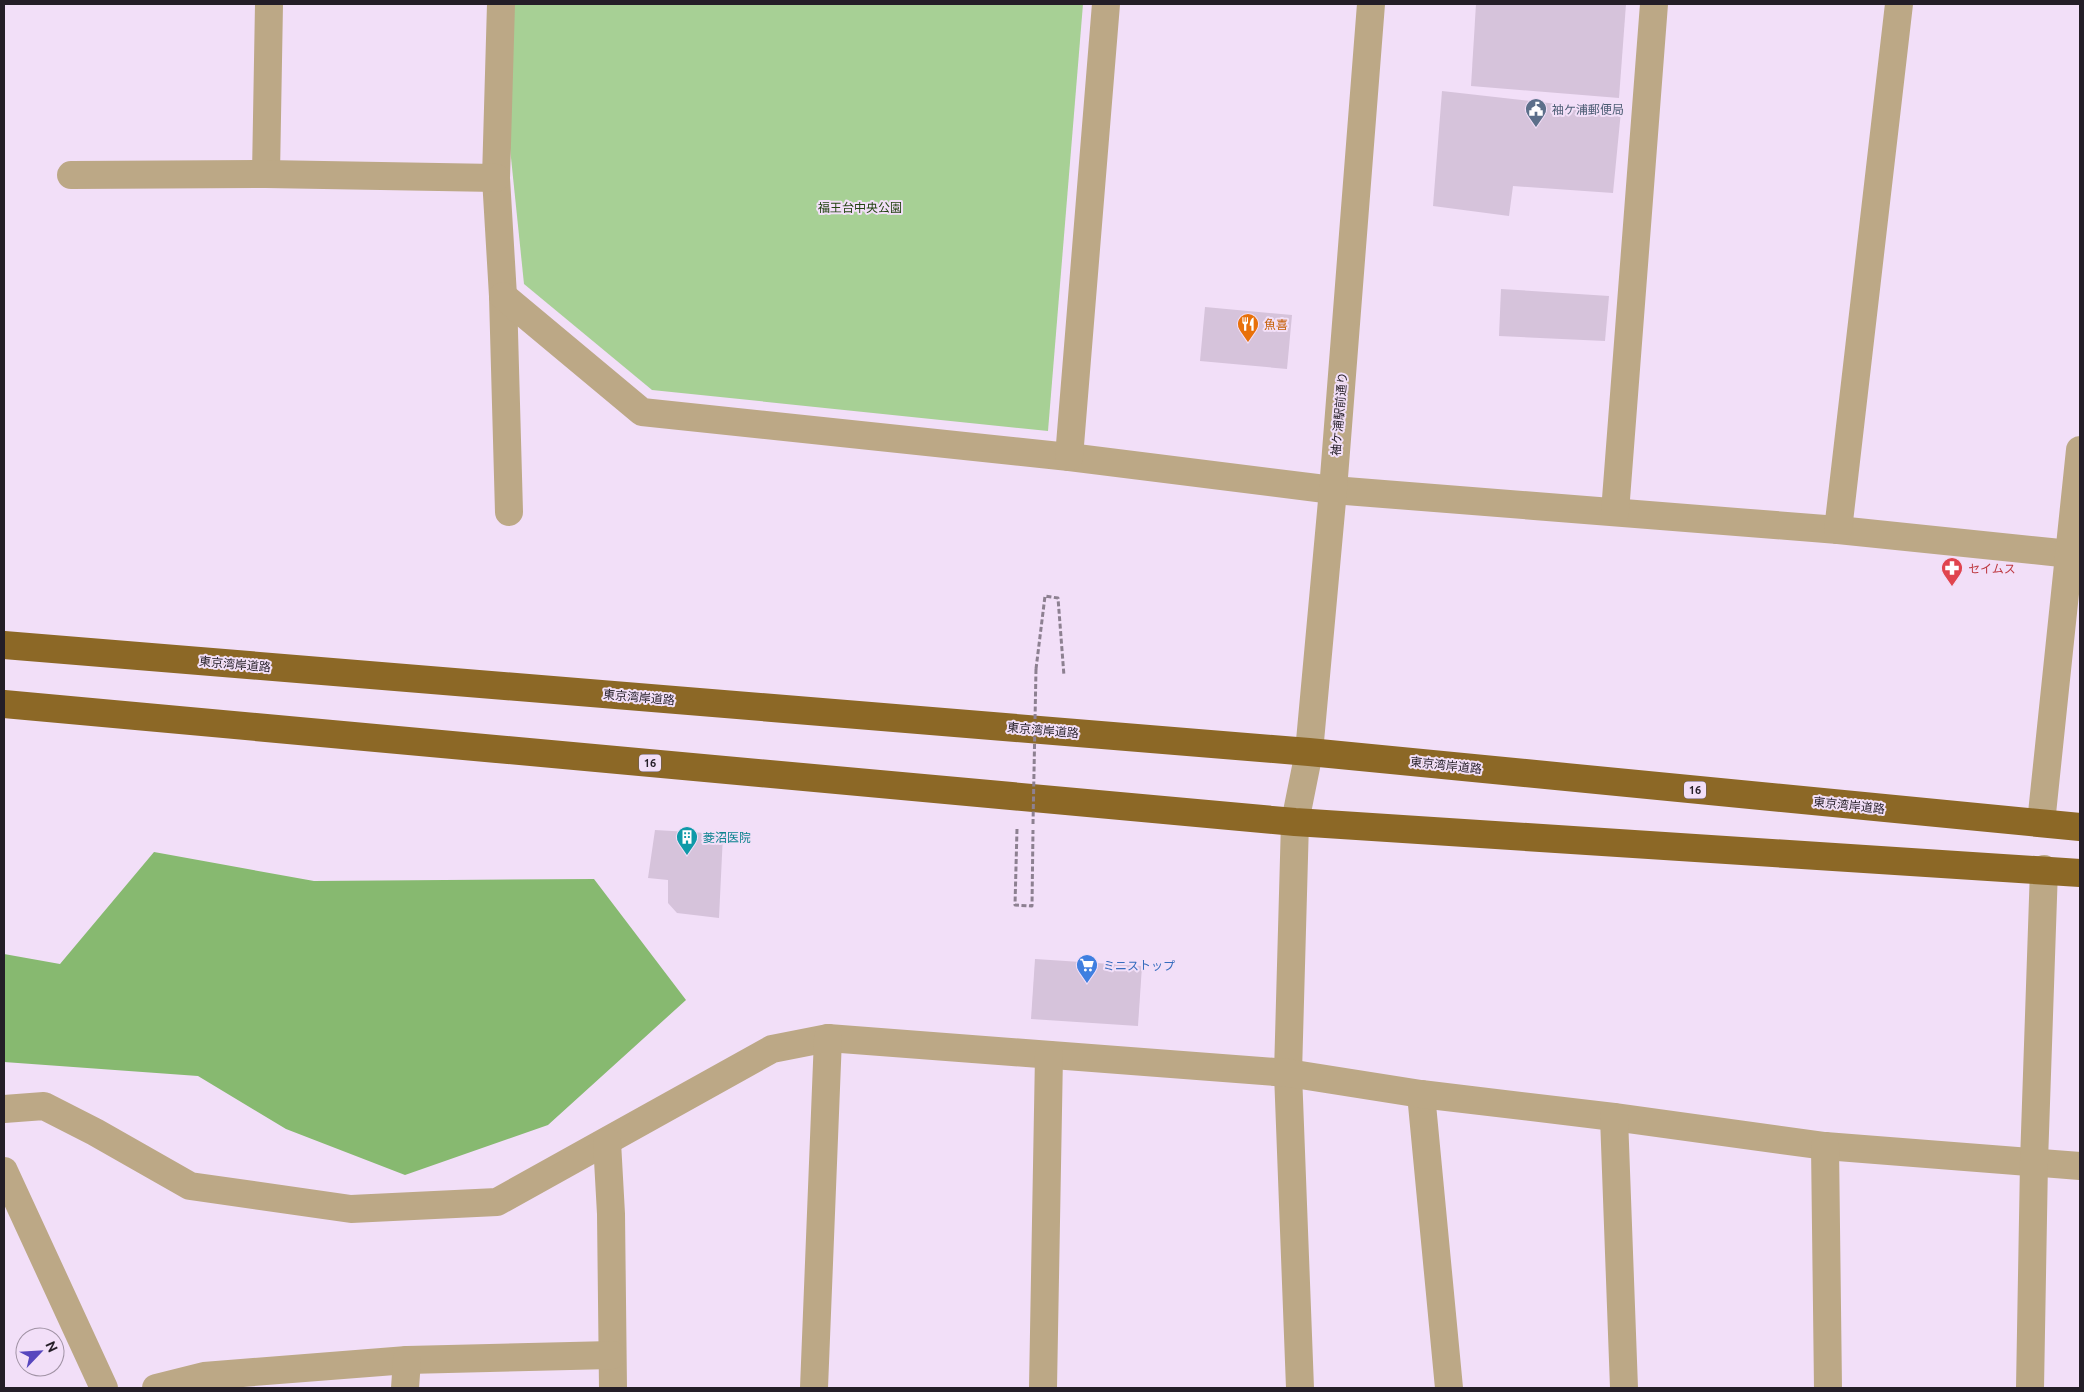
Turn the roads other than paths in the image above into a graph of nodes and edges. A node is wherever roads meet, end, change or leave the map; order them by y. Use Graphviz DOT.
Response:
graph roads {
  1 [pos="269,4"];
  2 [pos="501,4"];
  3 [pos="1106,4"];
  4 [pos="1371,4"];
  5 [pos="1654,4"];
  6 [pos="1899,4"];
  7 [pos="266,174"];
  8 [pos="71,175"];
  9 [pos="496,178"];
  10 [pos="503,296"];
  11 [pos="2080,450"];
  12 [pos="1069,457"];
  13 [pos="1332,490"];
  14 [pos="509,512"];
  15 [pos="1615,512"];
  16 [pos="1838,530"];
  17 [pos="2074,554"];
  18 [pos="4,645"];
  19 [pos="4,704"];
  20 [pos="1309,752"];
  21 [pos="1295,822"];
  22 [pos="2042,823"];
  23 [pos="2080,827"];
  24 [pos="2044,869"];
  25 [pos="2080,872"];
  26 [pos="828,1038"];
  27 [pos="1050,1055"];
  28 [pos="1288,1073"];
  29 [pos="1421,1094"];
  30 [pos="4,1109"];
  31 [pos="1614,1117"];
  32 [pos="607,1142"];
  33 [pos="1825,1146"];
  34 [pos="2034,1162"];
  35 [pos="2080,1166"];
  36 [pos="4,1171"];
  37 [pos="612,1354"];
  38 [pos="406,1360"];
  39 [pos="104,1388"];
  40 [pos="156,1388"];
  41 [pos="405,1388"];
  42 [pos="613,1388"];
  43 [pos="814,1388"];
  44 [pos="1043,1388"];
  45 [pos="1300,1388"];
  46 [pos="1449,1388"];
  47 [pos="1624,1388"];
  48 [pos="1828,1388"];
  49 [pos="2030,1388"];
  1 -- 7 [label="street"];
  2 -- 9 [label="street"];
  3 -- 12 [label="street"];
  4 -- 13 [label="street, 袖ケ浦駅前通り"];
  5 -- 15 [label="street"];
  6 -- 16 [label="street"];
  7 -- 8 [label="street"];
  7 -- 9 [label="street"];
  9 -- 10 [label="street"];
  10 -- 12 [label="street"];
  10 -- 14 [label="street"];
  11 -- 17 [label="street"];
  12 -- 13 [label="street"];
  13 -- 15 [label="street"];
  13 -- 20 [label="street, 袖ケ浦駅前通り"];
  15 -- 16 [label="street"];
  16 -- 17 [label="street"];
  17 -- 22 [label="street"];
  18 -- 20 [label="highway, 東京湾岸道路 / 16"];
  19 -- 21 [label="highway, 16"];
  20 -- 21 [label="street, 袖ケ浦駅前通り"];
  20 -- 22 [label="highway, 東京湾岸道路 / 16"];
  21 -- 24 [label="highway, 16"];
  21 -- 28 [label="street, 袖ケ浦駅前通り"];
  22 -- 23 [label="highway, 東京湾岸道路 / 16"];
  24 -- 25 [label="highway, 16"];
  24 -- 34 [label="street"];
  26 -- 27 [label="street"];
  26 -- 32 [label="street"];
  26 -- 43 [label="street"];
  27 -- 28 [label="street"];
  27 -- 44 [label="street"];
  28 -- 29 [label="street"];
  28 -- 45 [label="street, 袖ケ浦駅前通り"];
  29 -- 31 [label="street"];
  29 -- 46 [label="street"];
  30 -- 32 [label="street"];
  31 -- 33 [label="street"];
  31 -- 47 [label="street"];
  32 -- 37 [label="street"];
  33 -- 34 [label="street"];
  33 -- 48 [label="street"];
  34 -- 35 [label="street"];
  34 -- 49 [label="street"];
  36 -- 39 [label="street"];
  37 -- 38 [label="street"];
  37 -- 42 [label="street"];
  38 -- 40 [label="street"];
  38 -- 41 [label="street"];
}
